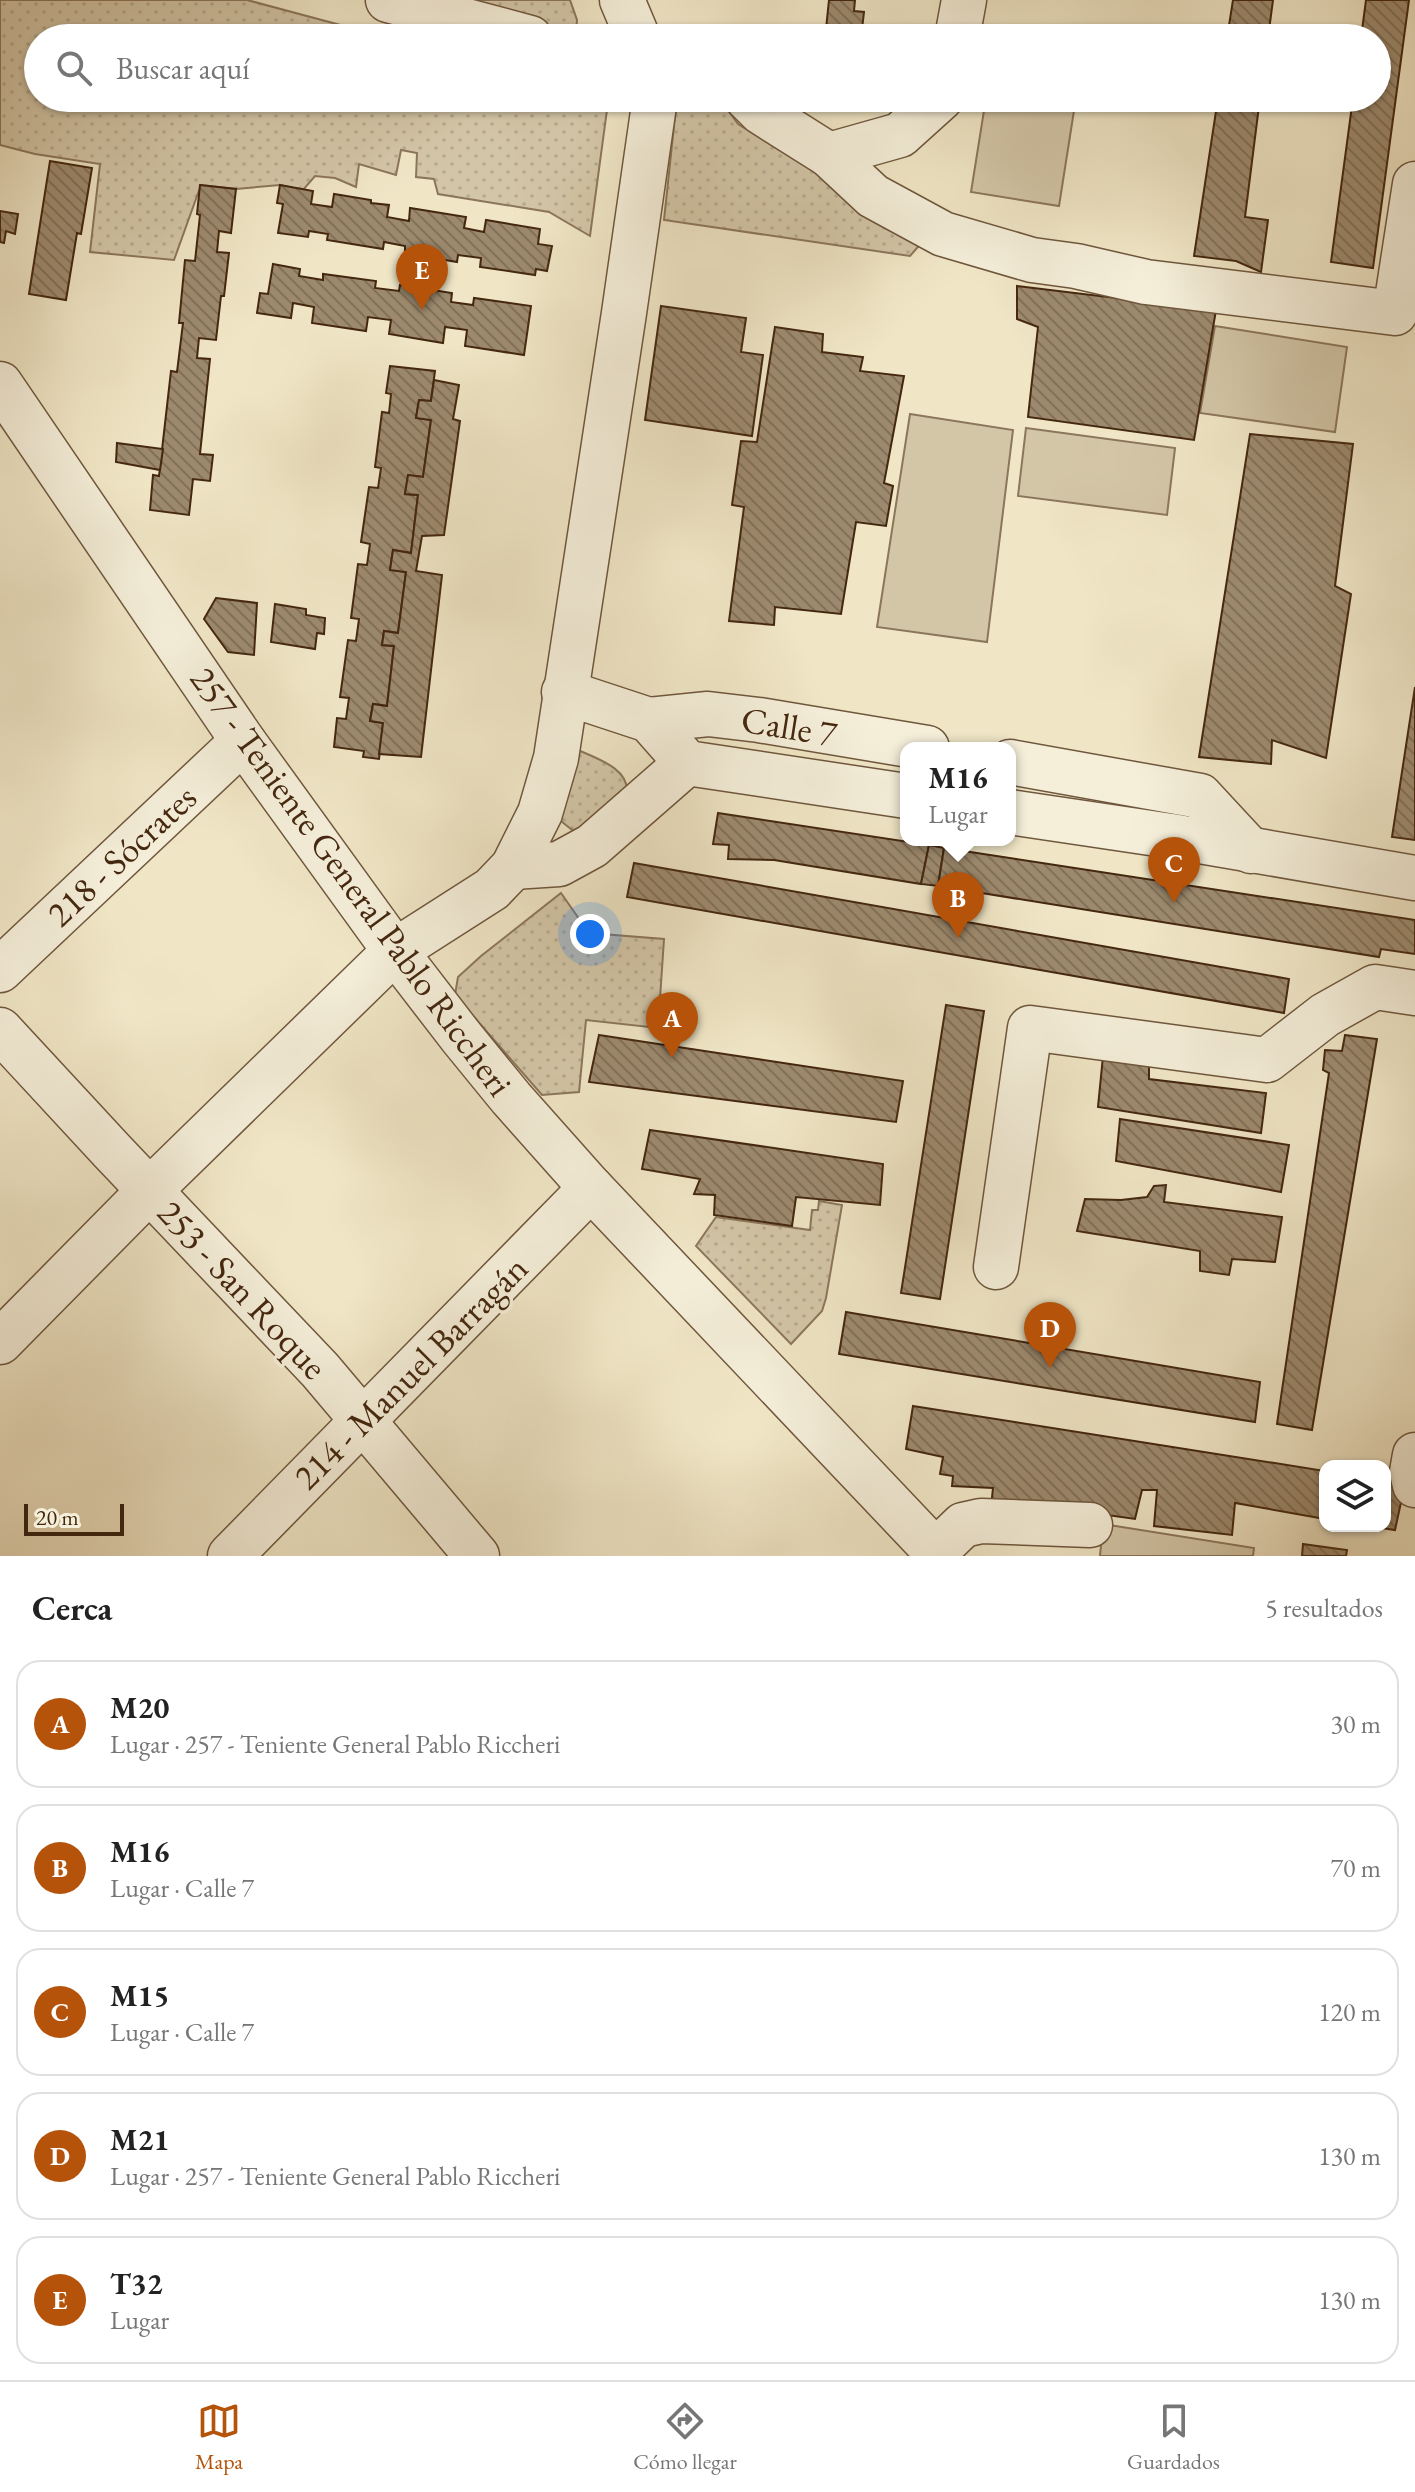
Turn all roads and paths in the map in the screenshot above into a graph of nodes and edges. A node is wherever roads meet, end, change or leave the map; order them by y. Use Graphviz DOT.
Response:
graph roads {
  1 [pos="388,0"];
  2 [pos="964,0"];
  3 [pos="478,24"];
  4 [pos="960,24"];
  5 [pos="653,112"];
  6 [pos="761,112"];
  7 [pos="925,112"];
  8 [pos="829,155"];
  9 [pos="1415,184"];
  10 [pos="0,384"];
  11 [pos="564,692"];
  12 [pos="649,720"];
  13 [pos="243,741"];
  14 [pos="900,744"];
  15 [pos="687,763"];
  16 [pos="1016,763"];
  17 [pos="900,795"];
  18 [pos="1016,813"];
  19 [pos="1251,851"];
  20 [pos="513,867"];
  21 [pos="1415,878"];
  22 [pos="395,951"];
  23 [pos="0,970"];
  24 [pos="1415,993"];
  25 [pos="0,1030"];
  26 [pos="591,1188"];
  27 [pos="150,1190"];
  28 [pos="996,1267"];
  29 [pos="0,1342"];
  30 [pos="362,1420"];
  31 [pos="1415,1455"];
  32 [pos="1415,1485"];
  33 [pos="1065,1535"];
  34 [pos="938,1553"];
  35 [pos="230,1556"];
  36 [pos="477,1556"];
  1 -- 3 [label="street"];
  2 -- 4 [label="street"];
  5 -- 11 [label="street"];
  6 -- 8 [label="street"];
  7 -- 8 [label="street"];
  8 -- 9 [label="street"];
  10 -- 13 [label="street, 257 - Teniente General Pablo Riccheri"];
  11 -- 12 [label="street, Calle 7"];
  11 -- 20 [label="street"];
  12 -- 14 [label="street, Calle 7"];
  12 -- 15 [label="street"];
  13 -- 22 [label="street, 257 - Teniente General Pablo Riccheri"];
  13 -- 23 [label="street, 218 - Sócrates"];
  15 -- 17 [label="street, Calle 7"];
  15 -- 20 [label="street"];
  16 -- 19 [label="street"];
  18 -- 19 [label="street"];
  19 -- 21 [label="street"];
  20 -- 22 [label="street"];
  22 -- 26 [label="street, 257 - Teniente General Pablo Riccheri"];
  22 -- 27 [label="street"];
  24 -- 28 [label="street"];
  25 -- 27 [label="street, 253 - San Roque"];
  26 -- 30 [label="street, 214 - Manuel Barragán"];
  26 -- 34 [label="street, 257 - Teniente General Pablo Riccheri"];
  27 -- 29 [label="street"];
  27 -- 30 [label="street, 253 - San Roque"];
  30 -- 35 [label="street, 214 - Manuel Barragán"];
  30 -- 36 [label="street, 253 - San Roque"];
  31 -- 32 [label="street"];
  33 -- 34 [label="street"];
}
